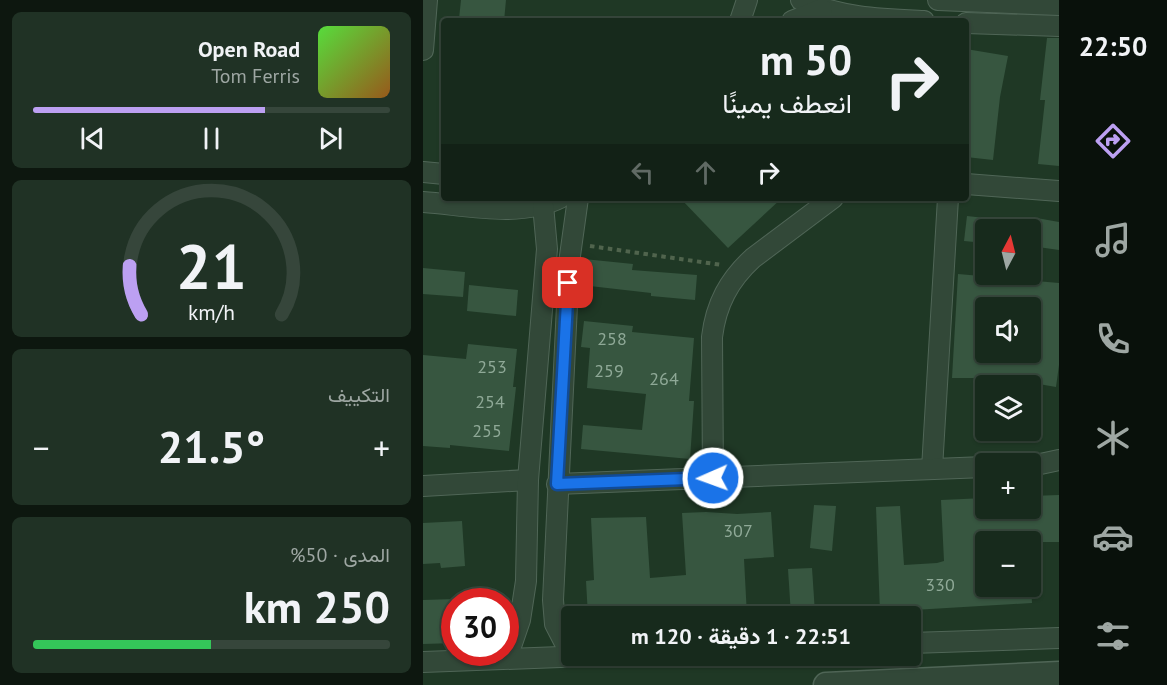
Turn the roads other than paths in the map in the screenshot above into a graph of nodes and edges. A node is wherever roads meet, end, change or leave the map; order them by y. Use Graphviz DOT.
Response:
graph roads {
  1 [pos="747,0"];
  2 [pos="801,0"];
  3 [pos="938,0"];
  4 [pos="954,0"];
  5 [pos="1059,5"];
  6 [pos="822,9"];
  7 [pos="425,12"];
  8 [pos="741,18"];
  9 [pos="800,18"];
  10 [pos="869,18"];
  11 [pos="969,23"];
  12 [pos="1059,26"];
  13 [pos="423,50"];
  14 [pos="423,172"];
  15 [pos="441,174"];
  16 [pos="969,184"];
  17 [pos="1059,191"];
  18 [pos="552,201"];
  19 [pos="578,201"];
  20 [pos="829,201"];
  21 [pos="948,201"];
  22 [pos="423,202"];
  23 [pos="540,339"];
  24 [pos="564,342"];
  25 [pos="1059,460"];
  26 [pos="1041,464"];
  27 [pos="975,467"];
  28 [pos="932,469"];
  29 [pos="713,478"];
  30 [pos="528,480"];
  31 [pos="557,484"];
  32 [pos="423,486"];
  33 [pos="522,610"];
  34 [pos="553,612"];
  35 [pos="519,620"];
  36 [pos="1059,638"];
  37 [pos="561,639"];
  38 [pos="921,643"];
  39 [pos="561,656"];
  40 [pos="519,658"];
  41 [pos="441,661"];
  42 [pos="423,662"];
  43 [pos="1059,674"];
  44 [pos="827,685"];
  1 -- 8 [label="street"];
  2 -- 6 [label="street"];
  3 -- 4 [label="street"];
  4 -- 5 [label="street"];
  6 -- 9 [label="street"];
  6 -- 10 [label="street"];
  7 -- 13 [label="street"];
  11 -- 12 [label="street"];
  14 -- 15 [label="street"];
  16 -- 17 [label="street"];
  18 -- 22 [label="street"];
  18 -- 23 [label="street"];
  19 -- 24 [label="street"];
  20 -- 29 [label="street"];
  21 -- 28 [label="street"];
  23 -- 24 [label="street"];
  23 -- 30 [label="street"];
  24 -- 31 [label="street"];
  25 -- 26 [label="street"];
  27 -- 28 [label="street"];
  28 -- 29 [label="street"];
  29 -- 31 [label="street"];
  30 -- 32 [label="street"];
  30 -- 33 [label="street"];
  31 -- 34 [label="street"];
  33 -- 34 [label="street"];
  33 -- 35 [label="street"];
  34 -- 37 [label="street"];
  36 -- 38 [label="street"];
  39 -- 40 [label="street"];
  41 -- 42 [label="street"];
  43 -- 44 [label="street"];
}
